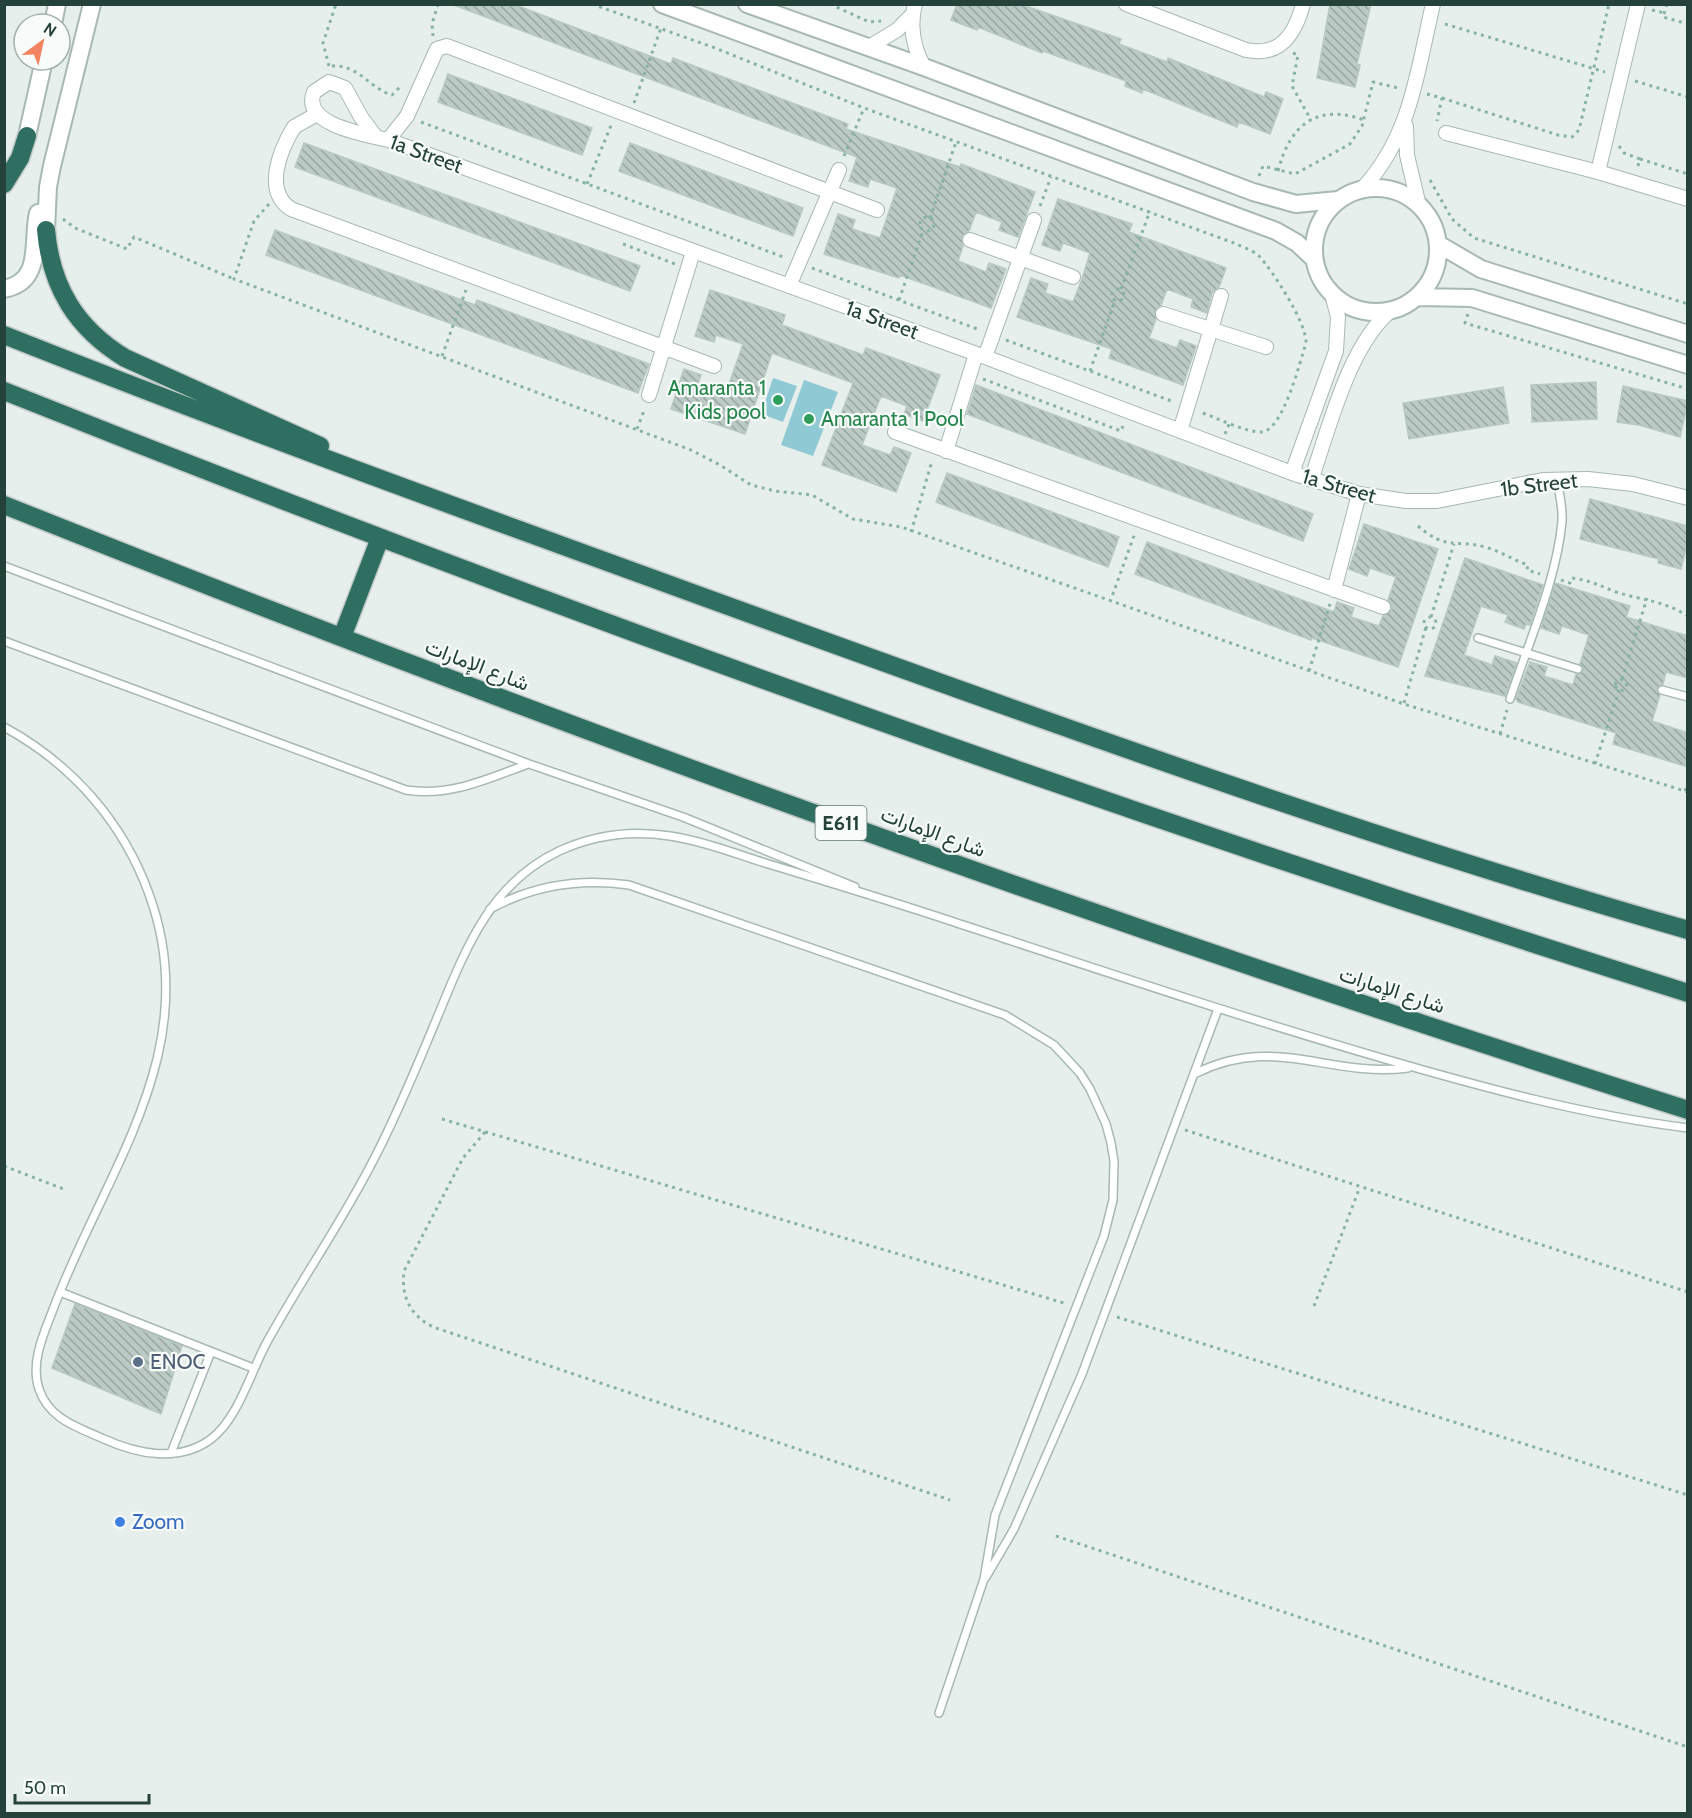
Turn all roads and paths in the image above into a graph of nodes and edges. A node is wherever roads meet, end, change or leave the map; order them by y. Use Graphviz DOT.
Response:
graph roads {
  1 [pos="92,4"];
  2 [pos="438,4"];
  3 [pos="592,4"];
  4 [pos="662,4"];
  5 [pos="747,4"];
  6 [pos="830,4"];
  7 [pos="1126,4"];
  8 [pos="1303,4"];
  9 [pos="1433,4"];
  10 [pos="1609,4"];
  11 [pos="1667,4"];
  12 [pos="1647,6"];
  13 [pos="914,10"];
  14 [pos="1665,13"];
  15 [pos="888,18"];
  16 [pos="1648,19"];
  17 [pos="1443,23"];
  18 [pos="1688,24"];
  19 [pos="661,28"];
  20 [pos="869,47"];
  21 [pos="1279,47"];
  22 [pos="437,49"];
  23 [pos="330,66"];
  24 [pos="924,67"];
  25 [pos="1593,69"];
  26 [pos="1636,70"];
  27 [pos="41,72"];
  28 [pos="426,74"];
  29 [pos="1627,78"];
  30 [pos="1631,92"];
  31 [pos="1688,97"];
  32 [pos="1442,98"];
  33 [pos="864,108"];
  34 [pos="623,112"];
  35 [pos="317,114"];
  36 [pos="406,116"];
  37 [pos="1311,120"];
  38 [pos="1364,120"];
  39 [pos="1406,121"];
  40 [pos="1446,133"];
  41 [pos="27,136"];
  42 [pos="1619,137"];
  43 [pos="382,138"];
  44 [pos="956,142"];
  45 [pos="1640,159"];
  46 [pos="839,170"];
  47 [pos="1278,171"];
  48 [pos="1598,172"];
  49 [pos="1688,174"];
  50 [pos="1051,177"];
  51 [pos="1633,183"];
  52 [pos="4,184"];
  53 [pos="587,185"];
  54 [pos="48,187"];
  55 [pos="1362,189"];
  56 [pos="830,192"];
  57 [pos="280,199"];
  58 [pos="1688,199"];
  59 [pos="1338,200"];
  60 [pos="1419,206"];
  61 [pos="878,210"];
  62 [pos="1150,212"];
  63 [pos="61,217"];
  64 [pos="930,218"];
  65 [pos="1034,220"];
  66 [pos="46,230"];
  67 [pos="923,231"];
  68 [pos="970,240"];
  69 [pos="1438,244"];
  70 [pos="693,252"];
  71 [pos="1021,258"];
  72 [pos="1314,260"];
  73 [pos="799,263"];
  74 [pos="471,276"];
  75 [pos="1073,277"];
  76 [pos="234,279"];
  77 [pos="789,286"];
  78 [pos="1121,288"];
  79 [pos="4,289"];
  80 [pos="1332,294"];
  81 [pos="1221,296"];
  82 [pos="1417,297"];
  83 [pos="899,300"];
  84 [pos="1115,300"];
  85 [pos="1390,310"];
  86 [pos="1163,314"];
  87 [pos="1211,329"];
  88 [pos="1688,334"];
  89 [pos="4,335"];
  90 [pos="993,335"];
  91 [pos="1266,347"];
  92 [pos="664,348"];
  93 [pos="442,356"];
  94 [pos="981,356"];
  95 [pos="1688,365"];
  96 [pos="714,366"];
  97 [pos="1090,371"];
  98 [pos="4,391"];
  99 [pos="649,395"];
  100 [pos="1187,407"];
  101 [pos="637,429"];
  102 [pos="1180,431"];
  103 [pos="895,432"];
  104 [pos="941,449"];
  105 [pos="356,471"];
  106 [pos="1292,473"];
  107 [pos="1557,479"];
  108 [pos="1311,480"];
  109 [pos="1359,494"];
  110 [pos="1688,498"];
  111 [pos="1390,500"];
  112 [pos="4,505"];
  113 [pos="1139,520"];
  114 [pos="911,532"];
  115 [pos="380,538"];
  116 [pos="1454,544"];
  117 [pos="4,566"];
  118 [pos="1334,590"];
  119 [pos="1647,598"];
  120 [pos="1110,602"];
  121 [pos="1383,608"];
  122 [pos="1431,617"];
  123 [pos="1426,627"];
  124 [pos="342,637"];
  125 [pos="1478,638"];
  126 [pos="4,641"];
  127 [pos="1525,652"];
  128 [pos="1578,669"];
  129 [pos="1310,671"];
  130 [pos="1622,679"];
  131 [pos="1619,690"];
  132 [pos="1662,690"];
  133 [pos="1688,698"];
  134 [pos="1510,699"];
  135 [pos="1404,704"];
  136 [pos="4,727"];
  137 [pos="1500,734"];
  138 [pos="529,764"];
  139 [pos="1595,764"];
  140 [pos="1688,782"];
  141 [pos="1686,791"];
  142 [pos="887,900"];
  143 [pos="487,911"];
  144 [pos="1688,930"];
  145 [pos="1688,993"];
  146 [pos="1218,1009"];
  147 [pos="1413,1067"];
  148 [pos="1194,1074"];
  149 [pos="1688,1110"];
  150 [pos="1174,1127"];
  151 [pos="1688,1128"];
  152 [pos="484,1132"];
  153 [pos="6,1167"];
  154 [pos="4,1174"];
  155 [pos="1360,1187"];
  156 [pos="66,1190"];
  157 [pos="60,1292"];
  158 [pos="1688,1292"];
  159 [pos="1314,1306"];
  160 [pos="211,1352"];
  161 [pos="253,1368"];
  162 [pos="171,1453"];
  163 [pos="950,1500"];
  164 [pos="1056,1536"];
  165 [pos="984,1579"];
  166 [pos="939,1713"];
  167 [pos="1688,1747"];
  1 -- 54 [label="street"];
  2 -- 22 [label="path"];
  3 -- 19 [label="path"];
  4 -- 72 [label="street"];
  5 -- 20 [label="street"];
  6 -- 15 [label="path"];
  7 -- 21 [label="street"];
  8 -- 21 [label="street"];
  9 -- 39 [label="street"];
  10 -- 25 [label="path"];
  11 -- 14 [label="path"];
  12 -- 14 [label="path"];
  12 -- 16 [label="path"];
  12 -- 29 [label="street"];
  13 -- 20 [label="street"];
  13 -- 24 [label="street"];
  14 -- 18 [label="path"];
  17 -- 25 [label="path"];
  19 -- 33 [label="path"];
  19 -- 34 [label="path"];
  20 -- 24 [label="street"];
  21 -- 37 [label="path"];
  22 -- 28 [label="street"];
  22 -- 34 [label="street"];
  23 -- 28 [label="path"];
  24 -- 59 [label="street"];
  25 -- 29 [label="path"];
  25 -- 32 [label="path"];
  26 -- 29 [label="path"];
  27 -- 41 [label="street"];
  28 -- 36 [label="street"];
  29 -- 30 [label="path"];
  29 -- 31 [label="path"];
  29 -- 48 [label="street"];
  33 -- 44 [label="path"];
  33 -- 46 [label="path"];
  34 -- 53 [label="path"];
  34 -- 56 [label="street"];
  35 -- 43 [label="street, 1a Street"];
  35 -- 43 [label="street, 1a Street"];
  35 -- 57 [label="street"];
  36 -- 43 [label="street"];
  36 -- 53 [label="path"];
  37 -- 38 [label="path"];
  37 -- 47 [label="path"];
  39 -- 55 [label="street"];
  39 -- 60 [label="street"];
  40 -- 48 [label="street"];
  41 -- 52 [label="highway"];
  42 -- 45 [label="path"];
  43 -- 70 [label="street, 1a Street"];
  44 -- 50 [label="path"];
  44 -- 64 [label="path"];
  45 -- 49 [label="path"];
  45 -- 51 [label="path"];
  46 -- 56 [label="street"];
  48 -- 51 [label="street"];
  50 -- 62 [label="path"];
  50 -- 65 [label="path"];
  51 -- 58 [label="street"];
  53 -- 73 [label="path"];
  54 -- 66 [label="street"];
  54 -- 79 [label="street"];
  55 -- 59 [label="street"];
  55 -- 60 [label="street"];
  56 -- 61 [label="street"];
  56 -- 73 [label="street"];
  57 -- 74 [label="street"];
  57 -- 76 [label="path"];
  59 -- 72 [label="street"];
  60 -- 69 [label="street"];
  62 -- 78 [label="path"];
  62 -- 100 [label="path"];
  63 -- 76 [label="path"];
  64 -- 67 [label="path"];
  64 -- 67 [label="path"];
  65 -- 71 [label="street"];
  66 -- 105 [label="highway"];
  67 -- 83 [label="path"];
  68 -- 71 [label="street"];
  69 -- 82 [label="street"];
  69 -- 88 [label="street"];
  70 -- 77 [label="street, 1a Street"];
  70 -- 92 [label="street"];
  71 -- 75 [label="street"];
  71 -- 90 [label="street"];
  72 -- 80 [label="street"];
  73 -- 77 [label="street"];
  73 -- 83 [label="path"];
  74 -- 92 [label="street"];
  74 -- 93 [label="path"];
  76 -- 93 [label="path"];
  77 -- 94 [label="street, 1a Street"];
  78 -- 84 [label="path"];
  78 -- 84 [label="path"];
  80 -- 85 [label="street"];
  80 -- 106 [label="street"];
  81 -- 87 [label="street"];
  82 -- 85 [label="street"];
  82 -- 95 [label="street"];
  83 -- 90 [label="path"];
  84 -- 97 [label="path"];
  85 -- 108 [label="street"];
  86 -- 87 [label="street"];
  87 -- 91 [label="street"];
  87 -- 100 [label="street"];
  89 -- 105 [label="highway"];
  90 -- 94 [label="street"];
  90 -- 97 [label="path"];
  92 -- 96 [label="street"];
  92 -- 99 [label="street"];
  93 -- 101 [label="path"];
  94 -- 102 [label="street, 1a Street"];
  94 -- 104 [label="street"];
  97 -- 100 [label="path"];
  98 -- 115 [label="highway"];
  99 -- 101 [label="path"];
  100 -- 102 [label="street"];
  101 -- 114 [label="path"];
  102 -- 106 [label="street, 1a Street"];
  103 -- 104 [label="street"];
  104 -- 113 [label="street"];
  104 -- 114 [label="path"];
  105 -- 144 [label="highway"];
  106 -- 108 [label="street, 1a Street"];
  107 -- 110 [label="street, 1b Street"];
  107 -- 111 [label="street, 1b Street"];
  107 -- 127 [label="lane"];
  108 -- 109 [label="street, 1a Street"];
  109 -- 111 [label="street, 1a Street"];
  109 -- 118 [label="street"];
  112 -- 124 [label="highway, شارع الإمارات / E611"];
  113 -- 118 [label="street"];
  113 -- 120 [label="path"];
  114 -- 120 [label="path"];
  115 -- 124 [label="highway"];
  115 -- 145 [label="highway"];
  116 -- 122 [label="path"];
  117 -- 138 [label="lane"];
  118 -- 121 [label="street"];
  118 -- 129 [label="path"];
  119 -- 130 [label="path"];
  120 -- 129 [label="path"];
  122 -- 123 [label="path"];
  122 -- 123 [label="path"];
  123 -- 135 [label="path"];
  124 -- 149 [label="highway, شارع الإمارات / E611"];
  125 -- 127 [label="lane"];
  126 -- 138 [label="lane"];
  127 -- 128 [label="lane"];
  127 -- 134 [label="lane"];
  129 -- 135 [label="path"];
  130 -- 131 [label="path"];
  130 -- 131 [label="path"];
  131 -- 139 [label="path"];
  132 -- 133 [label="lane"];
  134 -- 137 [label="path"];
  135 -- 137 [label="path"];
  136 -- 157 [label="lane"];
  137 -- 139 [label="path"];
  138 -- 142 [label="lane"];
  139 -- 141 [label="path"];
  140 -- 141 [label="path"];
  142 -- 143 [label="lane"];
  142 -- 146 [label="lane"];
  143 -- 161 [label="lane"];
  143 -- 165 [label="lane"];
  146 -- 147 [label="lane"];
  146 -- 148 [label="lane"];
  147 -- 148 [label="lane"];
  147 -- 151 [label="lane"];
  148 -- 150 [label="lane"];
  150 -- 155 [label="path"];
  150 -- 165 [label="lane"];
  152 -- 163 [label="path"];
  153 -- 154 [label="path"];
  153 -- 156 [label="path"];
  155 -- 158 [label="path"];
  155 -- 159 [label="path"];
  157 -- 160 [label="lane"];
  157 -- 162 [label="lane"];
  160 -- 161 [label="lane"];
  160 -- 162 [label="lane"];
  161 -- 162 [label="lane"];
  164 -- 167 [label="path"];
  165 -- 166 [label="lane"];
}
